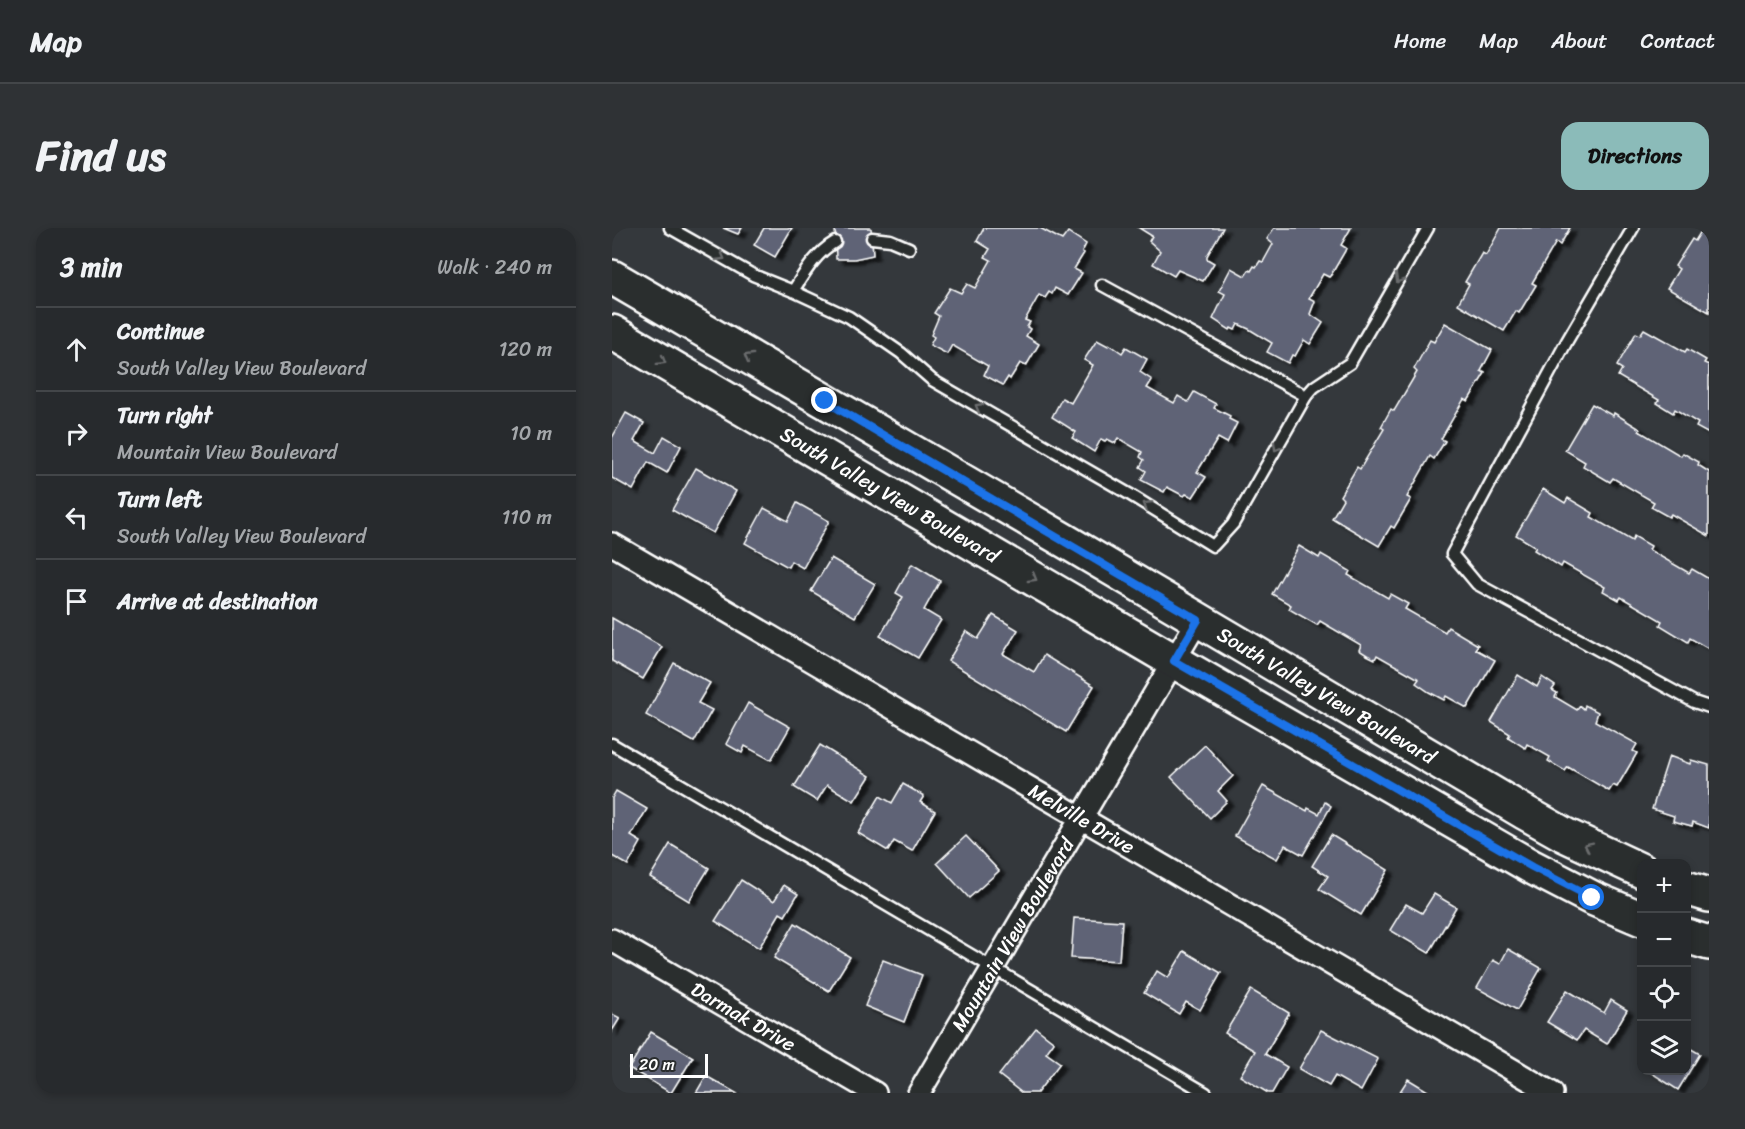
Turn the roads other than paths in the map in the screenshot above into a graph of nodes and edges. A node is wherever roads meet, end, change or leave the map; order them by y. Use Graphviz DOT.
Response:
graph roads {
  1 [pos="670,228"];
  2 [pos="1428,228"];
  3 [pos="1632,228"];
  4 [pos="872,238"];
  5 [pos="836,242"];
  6 [pos="909,248"];
  7 [pos="612,277"];
  8 [pos="1102,285"];
  9 [pos="793,291"];
  10 [pos="612,332"];
  11 [pos="789,380"];
  12 [pos="1306,396"];
  13 [pos="825,401"];
  14 [pos="764,421"];
  15 [pos="801,443"];
  16 [pos="612,544"];
  17 [pos="1198,620"];
  18 [pos="1174,661"];
  19 [pos="1709,707"];
  20 [pos="612,744"];
  21 [pos="1082,818"];
  22 [pos="1637,869"];
  23 [pos="1691,890"];
  24 [pos="1709,896"];
  25 [pos="1637,918"];
  26 [pos="1691,938"];
  27 [pos="612,940"];
  28 [pos="1709,943"];
  29 [pos="992,969"];
  30 [pos="874,1093"];
  31 [pos="919,1093"];
  32 [pos="1206,1093"];
  33 [pos="1552,1093"];
  1 -- 9 [label="lane, one-way"];
  2 -- 12 [label="lane, one-way"];
  3 -- 19 [label="lane"];
  4 -- 6 [label="lane"];
  5 -- 9 [label="lane"];
  11 -- 7 [label="main road, South Valley View Boulevard, one-way"];
  8 -- 12 [label="lane"];
  12 -- 9 [label="lane, one-way"];
  10 -- 14 [label="main road, South Valley View Boulevard, one-way"];
  11 -- 13 [label="main road, South Valley View Boulevard"];
  11 -- 14 [label="main road"];
  13 -- 15 [label="main road"];
  13 -- 17 [label="main road, South Valley View Boulevard"];
  14 -- 15 [label="main road, South Valley View Boulevard"];
  15 -- 18 [label="main road, South Valley View Boulevard, one-way"];
  16 -- 21 [label="street, Melville Drive"];
  17 -- 18 [label="street, Mountain View Boulevard"];
  22 -- 17 [label="main road, South Valley View Boulevard, one-way"];
  18 -- 21 [label="street, Mountain View Boulevard"];
  18 -- 25 [label="main road, South Valley View Boulevard"];
  20 -- 29 [label="lane"];
  21 -- 29 [label="street, Mountain View Boulevard"];
  21 -- 33 [label="street, Melville Drive"];
  23 -- 24 [label="main road"];
  26 -- 28 [label="main road"];
  27 -- 30 [label="street, Darmak Drive"];
  29 -- 31 [label="street, Mountain View Boulevard"];
  29 -- 32 [label="lane"];
}
